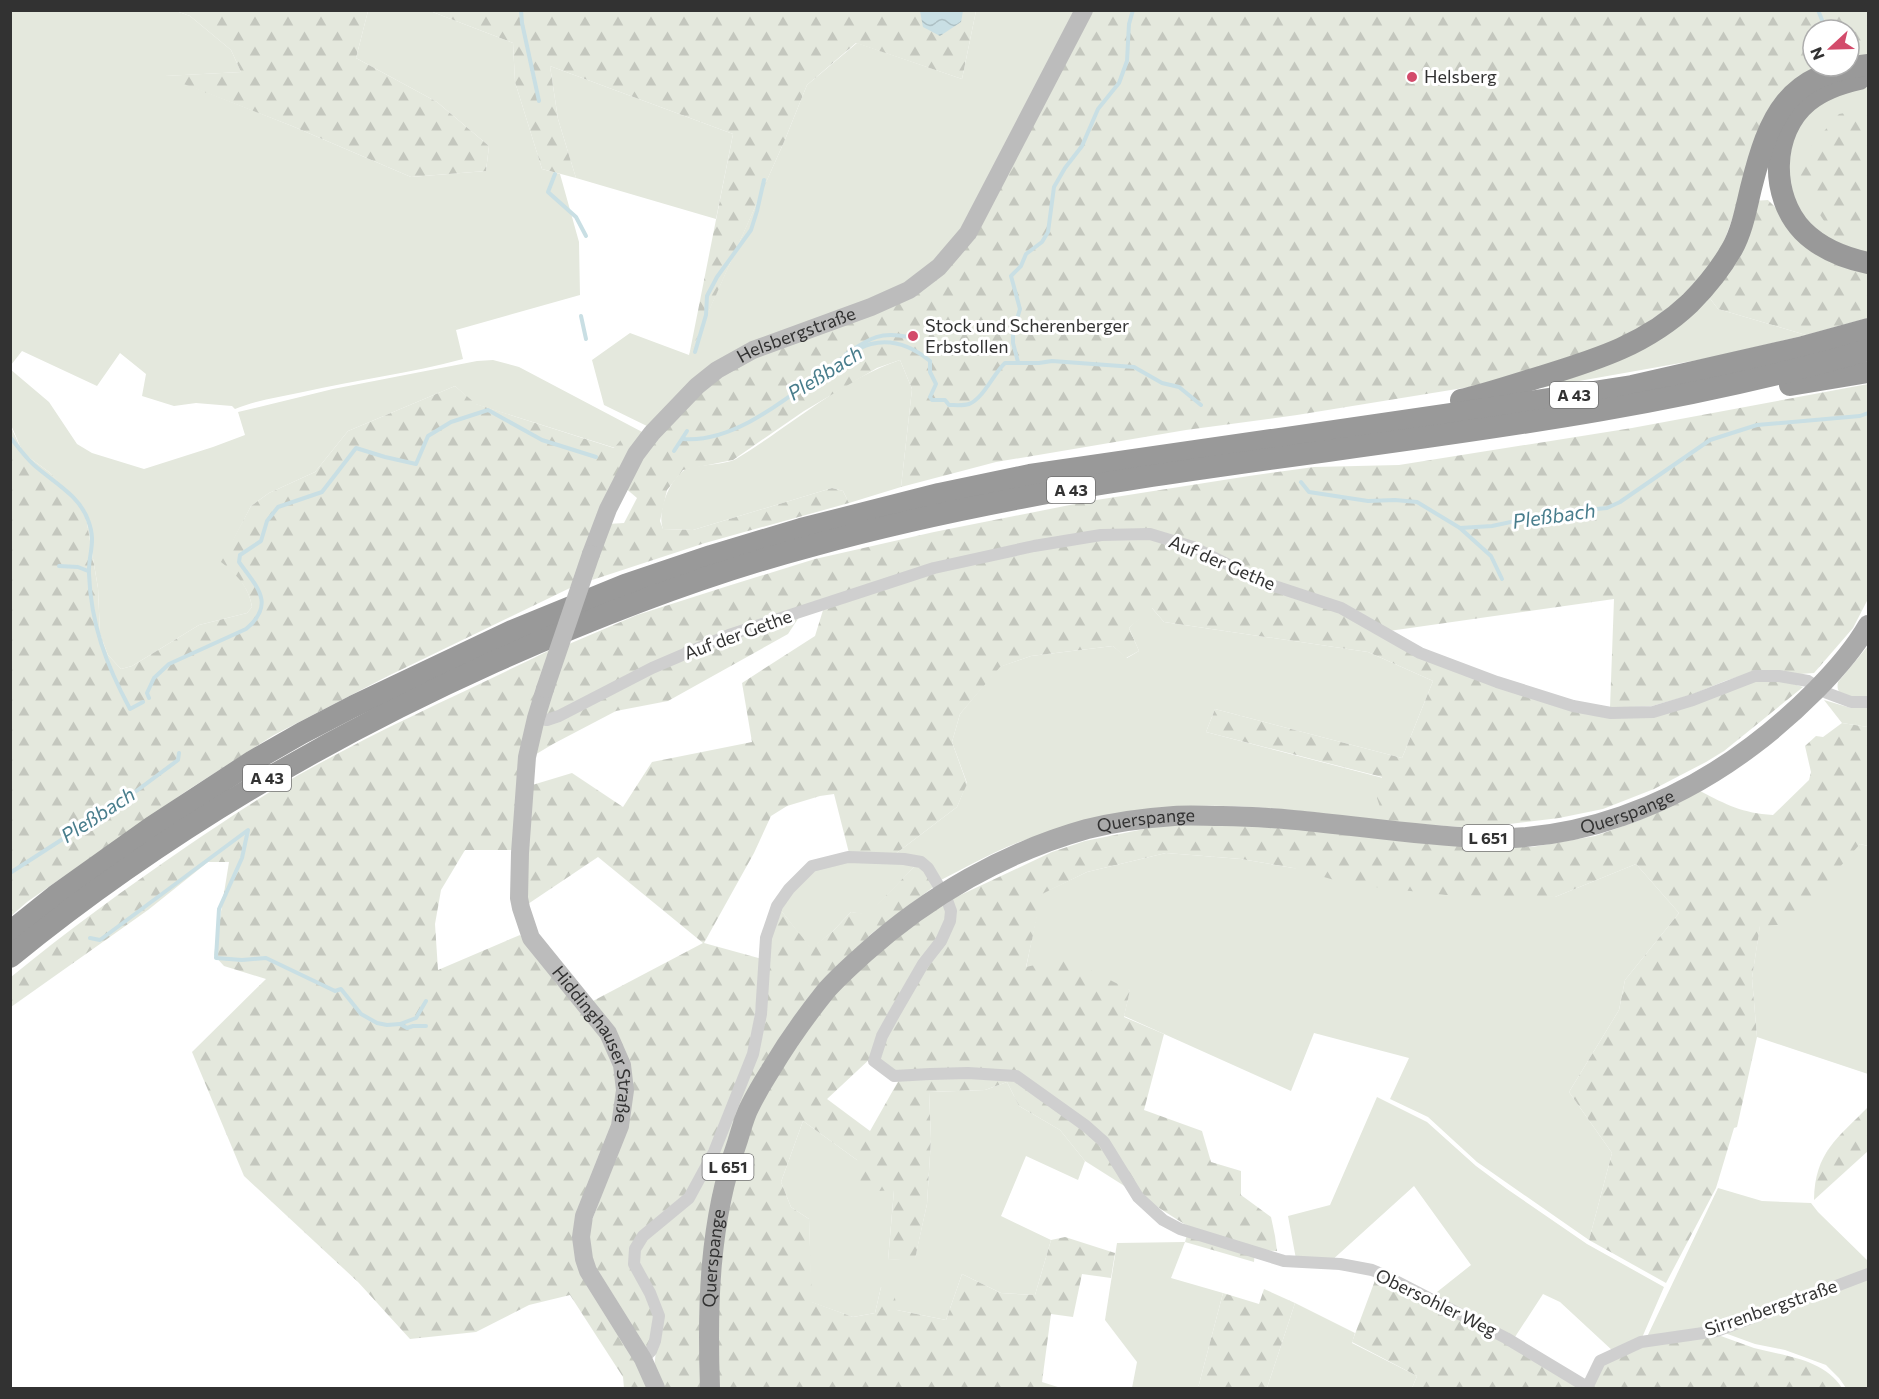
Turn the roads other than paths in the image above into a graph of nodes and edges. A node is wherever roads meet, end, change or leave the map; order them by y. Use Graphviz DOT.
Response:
graph roads {
  1 [pos="1084,10"];
  2 [pos="1869,65"];
  3 [pos="1869,78"];
  4 [pos="1869,263"];
  5 [pos="1869,329"];
  6 [pos="1869,350"];
  7 [pos="1869,372"];
  8 [pos="1678,396"];
  9 [pos="1346,429"];
  10 [pos="1869,625"];
  11 [pos="1817,688"];
  12 [pos="545,690"];
  13 [pos="1869,702"];
  14 [pos="536,718"];
  15 [pos="943,893"];
  16 [pos="10,932"];
  17 [pos="10,957"];
  18 [pos="1869,1274"];
  19 [pos="643,1359"];
  20 [pos="1587,1388"];
  21 [pos="656,1389"];
  22 [pos="710,1389"];
  1 -- 12 [label="street, Helsbergstraße, bridge"];
  2 -- 9 [label="highway"];
  3 -- 4 [label="highway"];
  5 -- 9 [label="highway, A 43"];
  6 -- 8 [label="highway, A 43"];
  7 -- 8 [label="highway"];
  8 -- 17 [label="highway, A 43"];
  9 -- 16 [label="highway, A 43"];
  10 -- 11 [label="main road, Querspange / L 651"];
  11 -- 13 [label="street, Auf der Gethe"];
  11 -- 14 [label="street, Auf der Gethe"];
  11 -- 15 [label="main road, Querspange / L 651"];
  12 -- 14 [label="street, Hiddinghauser Straße"];
  14 -- 19 [label="street, Hiddinghauser Straße"];
  15 -- 19 [label="street, Obersohler Weg"];
  15 -- 20 [label="street, Obersohler Weg"];
  15 -- 22 [label="main road, Querspange / L 651"];
  18 -- 20 [label="street, Sirrenbergstraße"];
  19 -- 21 [label="street, Hiddinghauser Straße"];
}
